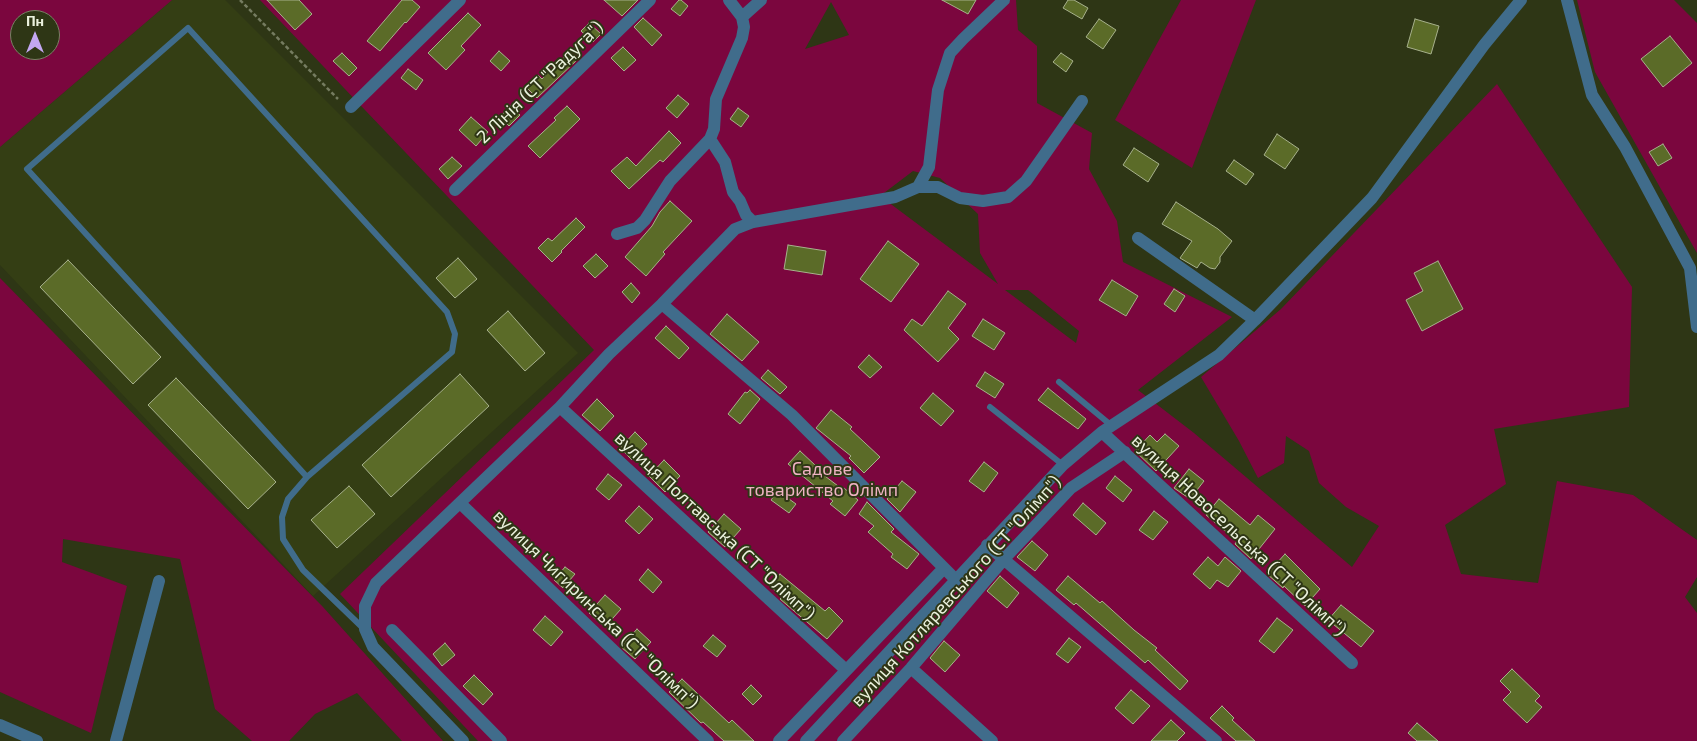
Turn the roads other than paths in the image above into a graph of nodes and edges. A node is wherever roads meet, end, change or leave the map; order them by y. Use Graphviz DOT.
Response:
graph roads {
  1 [pos="460,0"];
  2 [pos="650,0"];
  3 [pos="729,0"];
  4 [pos="761,0"];
  5 [pos="1004,0"];
  6 [pos="1520,0"];
  7 [pos="1567,0"];
  8 [pos="742,17"];
  9 [pos="1082,101"];
  10 [pos="351,107"];
  11 [pos="710,139"];
  12 [pos="918,187"];
  13 [pos="455,190"];
  14 [pos="753,222"];
  15 [pos="617,234"];
  16 [pos="1138,238"];
  17 [pos="662,304"];
  18 [pos="1255,320"];
  19 [pos="1697,327"];
  20 [pos="1059,382"];
  21 [pos="560,407"];
  22 [pos="990,407"];
  23 [pos="1107,429"];
  24 [pos="1124,452"];
  25 [pos="1063,465"];
  26 [pos="307,476"];
  27 [pos="460,503"];
  28 [pos="987,545"];
  29 [pos="1004,559"];
  30 [pos="944,568"];
  31 [pos="956,580"];
  32 [pos="159,581"];
  33 [pos="365,629"];
  34 [pos="392,630"];
  35 [pos="1352,663"];
  36 [pos="910,668"];
  37 [pos="846,670"];
  38 [pos="0,725"];
  39 [pos="37,741"];
  40 [pos="116,741"];
  41 [pos="463,741"];
  42 [pos="501,741"];
  43 [pos="708,741"];
  44 [pos="779,741"];
  45 [pos="806,741"];
  46 [pos="843,741"];
  47 [pos="992,741"];
  48 [pos="1216,741"];
  1 -- 10 [label="street"];
  2 -- 13 [label="street, 2 Лінія (СТ \"Радуга\")"];
  3 -- 8 [label="street"];
  4 -- 8 [label="street"];
  5 -- 12 [label="street"];
  6 -- 18 [label="street"];
  7 -- 19 [label="street"];
  8 -- 11 [label="street"];
  9 -- 12 [label="street"];
  11 -- 14 [label="street"];
  11 -- 15 [label="street"];
  12 -- 14 [label="street"];
  14 -- 17 [label="street"];
  16 -- 18 [label="street"];
  17 -- 21 [label="street"];
  17 -- 30 [label="street"];
  18 -- 23 [label="street"];
  20 -- 23 [label="lane"];
  21 -- 27 [label="street"];
  21 -- 37 [label="street, вулиця Полтавська (СТ \"Олімп\")"];
  22 -- 25 [label="lane"];
  23 -- 24 [label="street, вулиця Новосельська (СТ \"Олімп\")"];
  23 -- 25 [label="street"];
  24 -- 29 [label="street, вулиця Котляревського (СТ \"Олімп\")"];
  24 -- 35 [label="street, вулиця Новосельська (СТ \"Олімп\")"];
  25 -- 28 [label="street"];
  26 -- 26 [label="lane"];
  26 -- 33 [label="lane"];
  27 -- 33 [label="street"];
  27 -- 43 [label="street, вулиця Чигиринська (СТ \"Олімп\")"];
  28 -- 29 [label="street"];
  28 -- 31 [label="street"];
  29 -- 36 [label="street, вулиця Котляревського (СТ \"Олімп\")"];
  29 -- 48 [label="street"];
  30 -- 31 [label="street"];
  30 -- 37 [label="street, вулиця Котляревського (СТ \"Олімп\")"];
  31 -- 45 [label="street"];
  32 -- 40 [label="street"];
  33 -- 41 [label="street"];
  34 -- 42 [label="street"];
  36 -- 46 [label="street, вулиця Котляревського (СТ \"Олімп\")"];
  36 -- 47 [label="street"];
  37 -- 44 [label="street, вулиця Котляревського (СТ \"Олімп\")"];
  38 -- 39 [label="street"];
}
